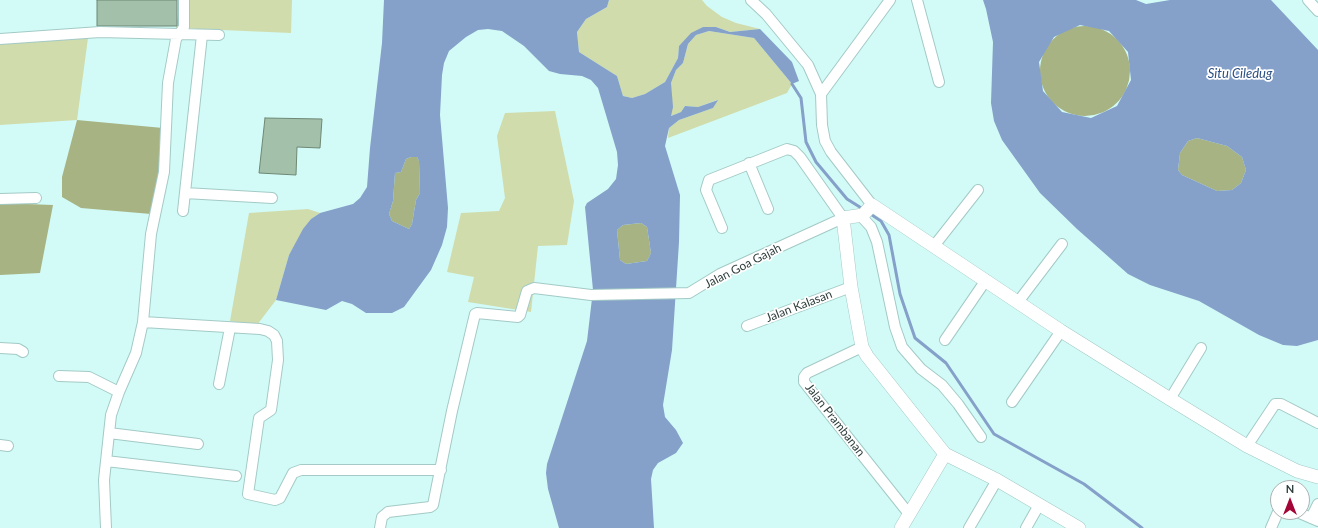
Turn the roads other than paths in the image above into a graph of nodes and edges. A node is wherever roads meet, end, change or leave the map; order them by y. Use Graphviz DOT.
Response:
graph roads {
  1 [pos="184,0"];
  2 [pos="751,0"];
  3 [pos="890,0"];
  4 [pos="917,0"];
  5 [pos="1308,0"];
  6 [pos="763,4"];
  7 [pos="1318,11"];
  8 [pos="179,34"];
  9 [pos="202,35"];
  10 [pos="219,35"];
  11 [pos="0,39"];
  12 [pos="939,82"];
  13 [pos="820,94"];
  14 [pos="749,163"];
  15 [pos="978,190"];
  16 [pos="185,193"];
  17 [pos="36,198"];
  18 [pos="272,198"];
  19 [pos="0,199"];
  20 [pos="768,209"];
  21 [pos="183,211"];
  22 [pos="866,211"];
  23 [pos="843,218"];
  24 [pos="722,228"];
  25 [pos="1062,244"];
  26 [pos="934,246"];
  27 [pos="986,280"];
  28 [pos="851,287"];
  29 [pos="1018,302"];
  30 [pos="143,322"];
  31 [pos="747,326"];
  32 [pos="230,328"];
  33 [pos="1061,331"];
  34 [pos="945,340"];
  35 [pos="862,347"];
  36 [pos="0,348"];
  37 [pos="1201,348"];
  38 [pos="23,352"];
  39 [pos="59,376"];
  40 [pos="219,384"];
  41 [pos="119,392"];
  42 [pos="1170,399"];
  43 [pos="1012,402"];
  44 [pos="1318,423"];
  45 [pos="109,433"];
  46 [pos="982,437"];
  47 [pos="198,444"];
  48 [pos="1247,446"];
  49 [pos="945,454"];
  50 [pos="106,461"];
  51 [pos="441,470"];
  52 [pos="236,476"];
  53 [pos="1318,477"];
  54 [pos="997,480"];
  55 [pos="1318,504"];
  56 [pos="1040,505"];
  57 [pos="909,514"];
  58 [pos="1314,520"];
  59 [pos="106,528"];
  60 [pos="380,528"];
  61 [pos="902,528"];
  62 [pos="969,528"];
  63 [pos="1026,528"];
  64 [pos="1078,528"];
  1 -- 8 [label="street"];
  2 -- 6 [label="street"];
  3 -- 13 [label="street"];
  4 -- 12 [label="street"];
  5 -- 7 [label="street"];
  6 -- 13 [label="street"];
  8 -- 9 [label="street"];
  8 -- 11 [label="street"];
  8 -- 30 [label="street"];
  9 -- 10 [label="street"];
  9 -- 16 [label="street"];
  13 -- 22 [label="street"];
  14 -- 20 [label="street"];
  14 -- 23 [label="street"];
  14 -- 24 [label="street"];
  15 -- 26 [label="street"];
  16 -- 18 [label="street"];
  16 -- 21 [label="street"];
  17 -- 19 [label="street"];
  22 -- 23 [label="street"];
  22 -- 26 [label="street"];
  22 -- 46 [label="street"];
  23 -- 28 [label="street"];
  23 -- 51 [label="street, Jalan Goa Gajah"];
  25 -- 29 [label="street"];
  26 -- 27 [label="street"];
  27 -- 29 [label="street"];
  27 -- 34 [label="street"];
  28 -- 31 [label="street, Jalan Kalasan"];
  28 -- 35 [label="street"];
  29 -- 33 [label="street"];
  30 -- 32 [label="street"];
  30 -- 41 [label="street"];
  32 -- 40 [label="street"];
  32 -- 51 [label="street"];
  33 -- 42 [label="street"];
  33 -- 43 [label="street"];
  35 -- 49 [label="street"];
  35 -- 57 [label="street, Jalan Prambanan"];
  36 -- 38 [label="street"];
  37 -- 42 [label="street"];
  39 -- 41 [label="street"];
  41 -- 45 [label="street"];
  42 -- 48 [label="street"];
  44 -- 48 [label="street"];
  45 -- 47 [label="street"];
  45 -- 50 [label="street"];
  48 -- 53 [label="street"];
  49 -- 54 [label="street"];
  49 -- 57 [label="street"];
  50 -- 52 [label="street"];
  50 -- 59 [label="street"];
  51 -- 60 [label="street"];
  54 -- 56 [label="street"];
  54 -- 62 [label="street"];
  55 -- 58 [label="street"];
  56 -- 63 [label="street"];
  56 -- 64 [label="street"];
  57 -- 61 [label="street"];
}
